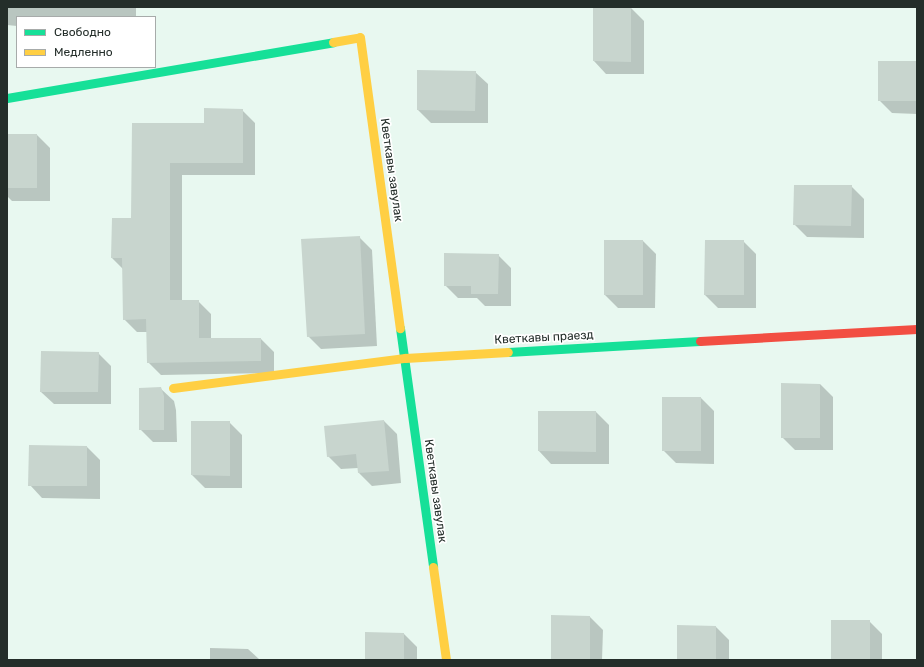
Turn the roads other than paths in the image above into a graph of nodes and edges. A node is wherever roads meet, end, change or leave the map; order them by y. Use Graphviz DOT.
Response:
graph roads {
  1 [pos="7,98"];
  2 [pos="917,329"];
  3 [pos="405,358"];
  4 [pos="173,388"];
  5 [pos="446,660"];
  1 -- 3 [label="street, Кветкавы завулак"];
  2 -- 3 [label="street, Кветкавы праезд"];
  3 -- 4 [label="street, Кветкавы праезд"];
  3 -- 5 [label="street, Кветкавы завулак"];
}
